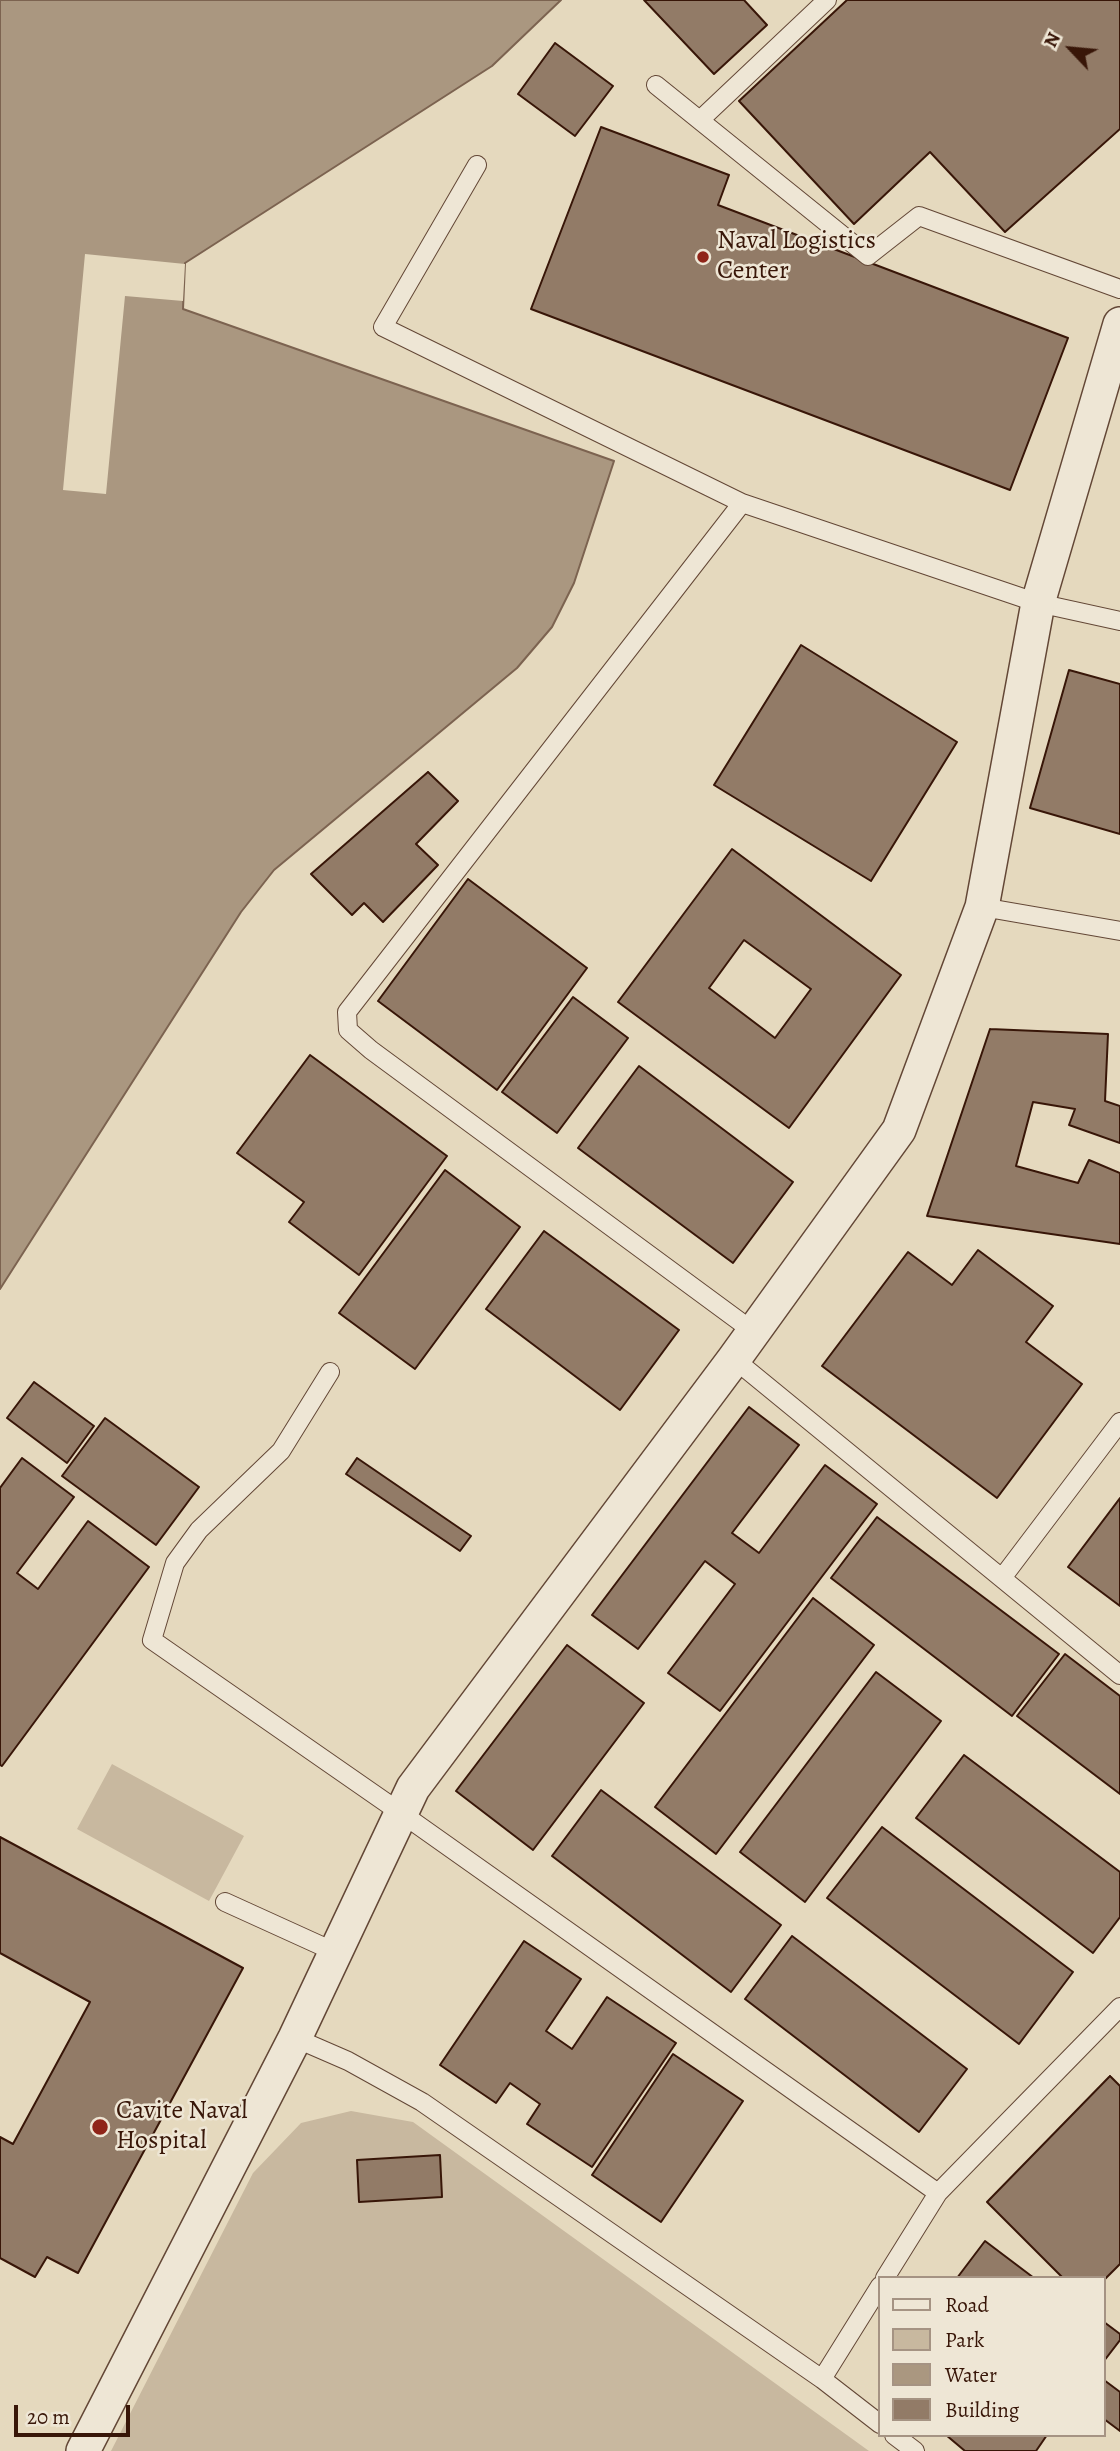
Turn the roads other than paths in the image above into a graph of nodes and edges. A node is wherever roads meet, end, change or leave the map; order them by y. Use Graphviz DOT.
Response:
graph roads {
  1 [pos="827,0"];
  2 [pos="656,86"];
  3 [pos="700,120"];
  4 [pos="477,165"];
  5 [pos="1120,289"];
  6 [pos="1120,324"];
  7 [pos="742,503"];
  8 [pos="1038,603"];
  9 [pos="1120,621"];
  10 [pos="982,907"];
  11 [pos="1120,931"];
  12 [pos="754,1332"];
  13 [pos="734,1359"];
  14 [pos="330,1372"];
  15 [pos="1120,1422"];
  16 [pos="1002,1578"];
  17 [pos="1120,1675"];
  18 [pos="401,1813"];
  19 [pos="225,1902"];
  20 [pos="335,1952"];
  21 [pos="1120,2007"];
  22 [pos="295,2038"];
  23 [pos="938,2193"];
  24 [pos="886,2276"];
  25 [pos="878,2289"];
  26 [pos="822,2379"];
  27 [pos="878,2422"];
  28 [pos="897,2437"];
  29 [pos="83,2451"];
  30 [pos="915,2451"];
  1 -- 3 [label="lane"];
  2 -- 3 [label="lane"];
  3 -- 5 [label="lane"];
  4 -- 7 [label="lane"];
  6 -- 8 [label="street"];
  7 -- 8 [label="lane"];
  7 -- 12 [label="lane"];
  8 -- 9 [label="lane"];
  8 -- 10 [label="street"];
  10 -- 11 [label="lane"];
  10 -- 12 [label="street"];
  12 -- 13 [label="street"];
  13 -- 16 [label="lane"];
  13 -- 18 [label="street"];
  14 -- 18 [label="lane"];
  15 -- 16 [label="lane"];
  16 -- 17 [label="lane"];
  18 -- 20 [label="street"];
  18 -- 23 [label="lane"];
  19 -- 20 [label="lane"];
  20 -- 22 [label="street"];
  21 -- 23 [label="lane"];
  22 -- 26 [label="lane"];
  22 -- 29 [label="street"];
  23 -- 24 [label="lane"];
  25 -- 26 [label="lane"];
  26 -- 27 [label="lane"];
  28 -- 30 [label="lane"];
}
